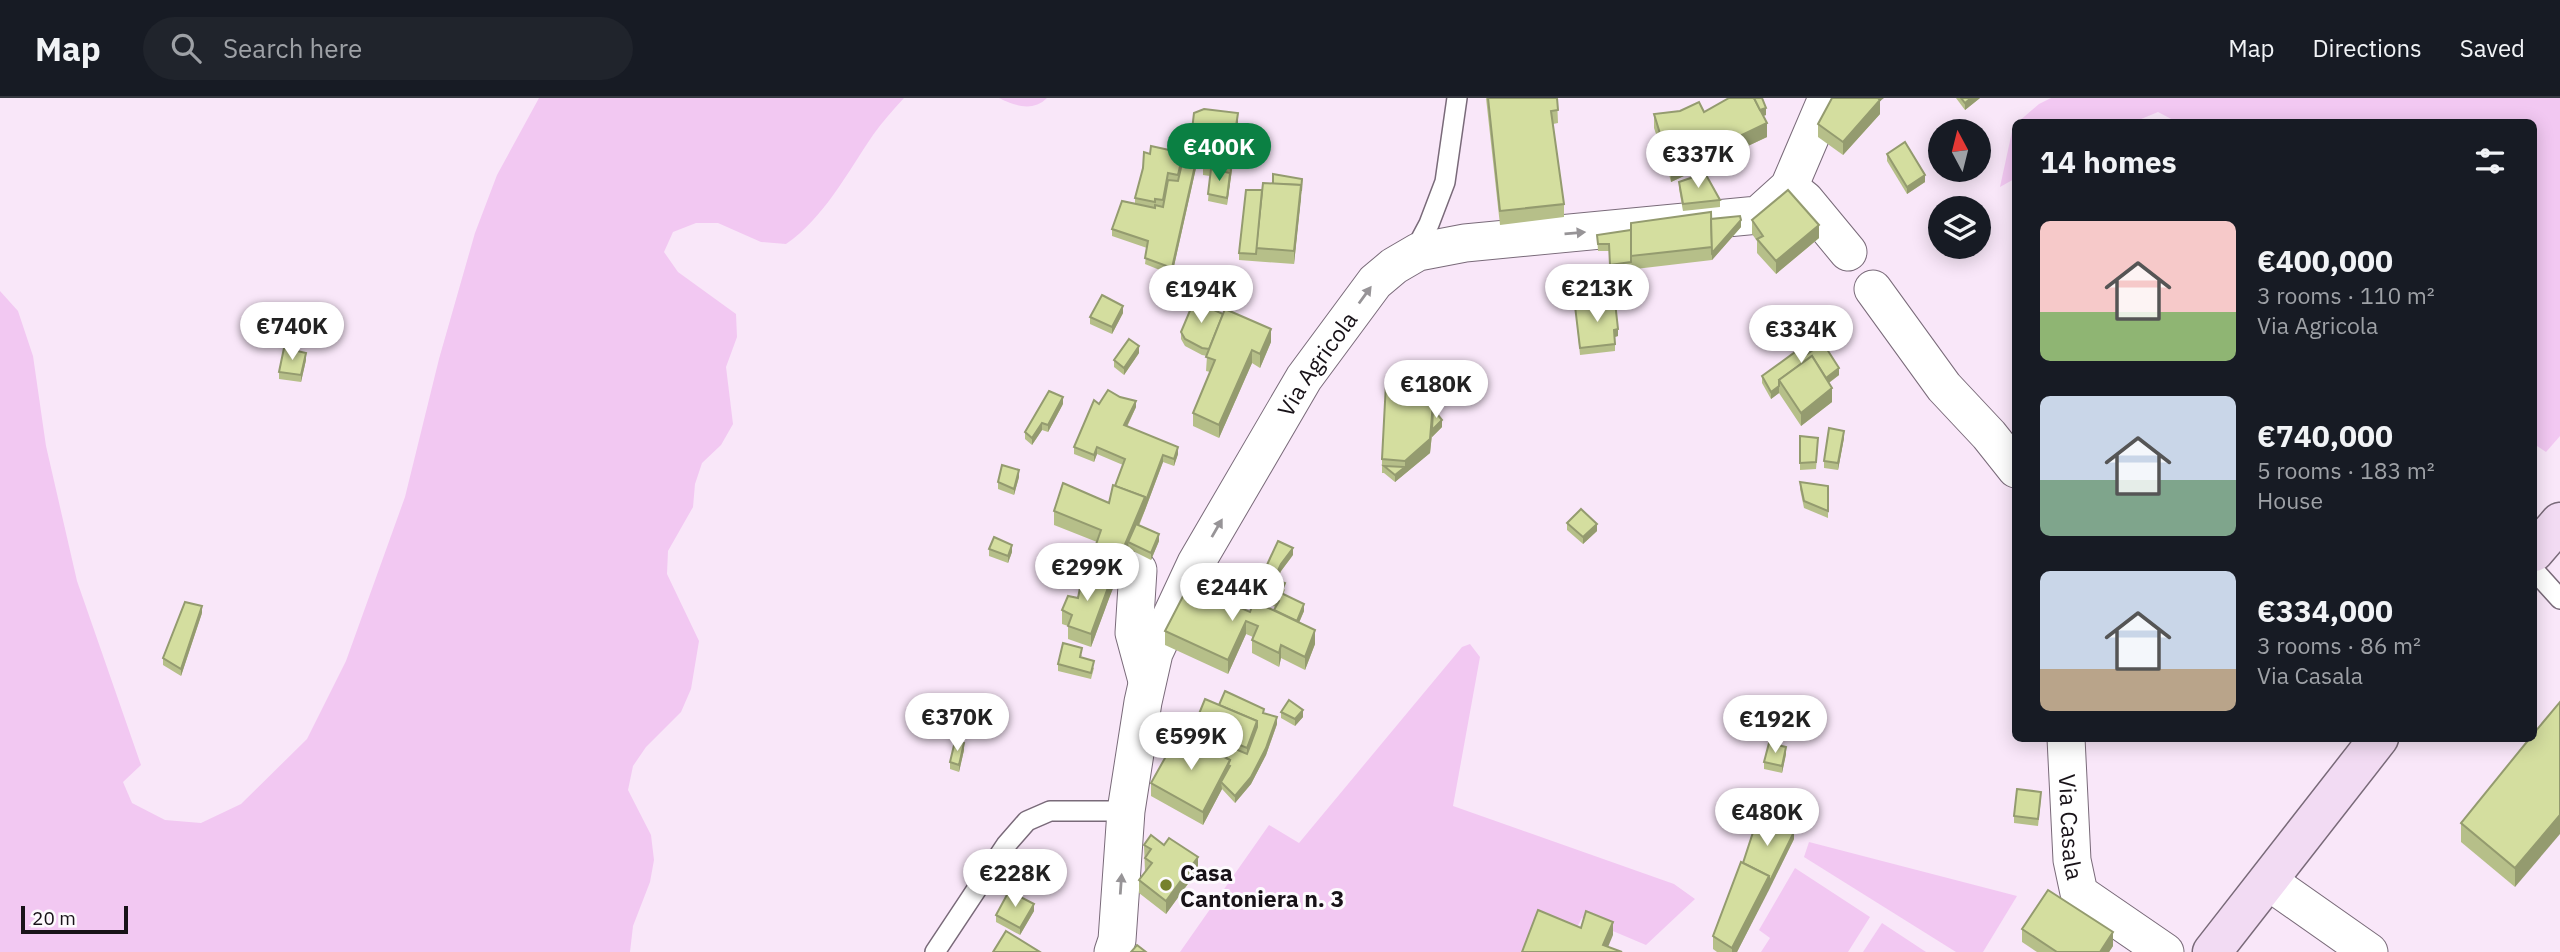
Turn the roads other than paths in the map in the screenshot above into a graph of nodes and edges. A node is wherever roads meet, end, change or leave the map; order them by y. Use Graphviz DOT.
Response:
graph roads {
  1 [pos="1457,98"];
  2 [pos="1827,98"];
  3 [pos="1789,187"];
  4 [pos="1848,252"];
  5 [pos="1412,256"];
  6 [pos="1873,289"];
  7 [pos="2012,464"];
  8 [pos="2544,547"];
  9 [pos="1138,570"];
  10 [pos="2560,599"];
  11 [pos="1147,696"];
  12 [pos="2066,742"];
  13 [pos="2376,742"];
  14 [pos="1126,811"];
  15 [pos="2267,881"];
  16 [pos="935,952"];
  17 [pos="1113,952"];
  18 [pos="2165,952"];
  19 [pos="2212,952"];
  20 [pos="2370,952"];
  1 -- 5 [label="lane"];
  2 -- 3 [label="street, Via Agricola"];
  3 -- 4 [label="street"];
  5 -- 3 [label="street, Via Agricola, one-way"];
  11 -- 5 [label="street, Via Agricola, one-way"];
  6 -- 7 [label="street"];
  8 -- 10 [label="lane"];
  9 -- 11 [label="street"];
  11 -- 14 [label="street, Via Agricola"];
  12 -- 18 [label="street, Via Casala"];
  13 -- 15 [label="main road"];
  14 -- 16 [label="lane"];
  17 -- 14 [label="street, Via Agricola, one-way"];
  15 -- 19 [label="main road"];
  15 -- 20 [label="street"];
}
